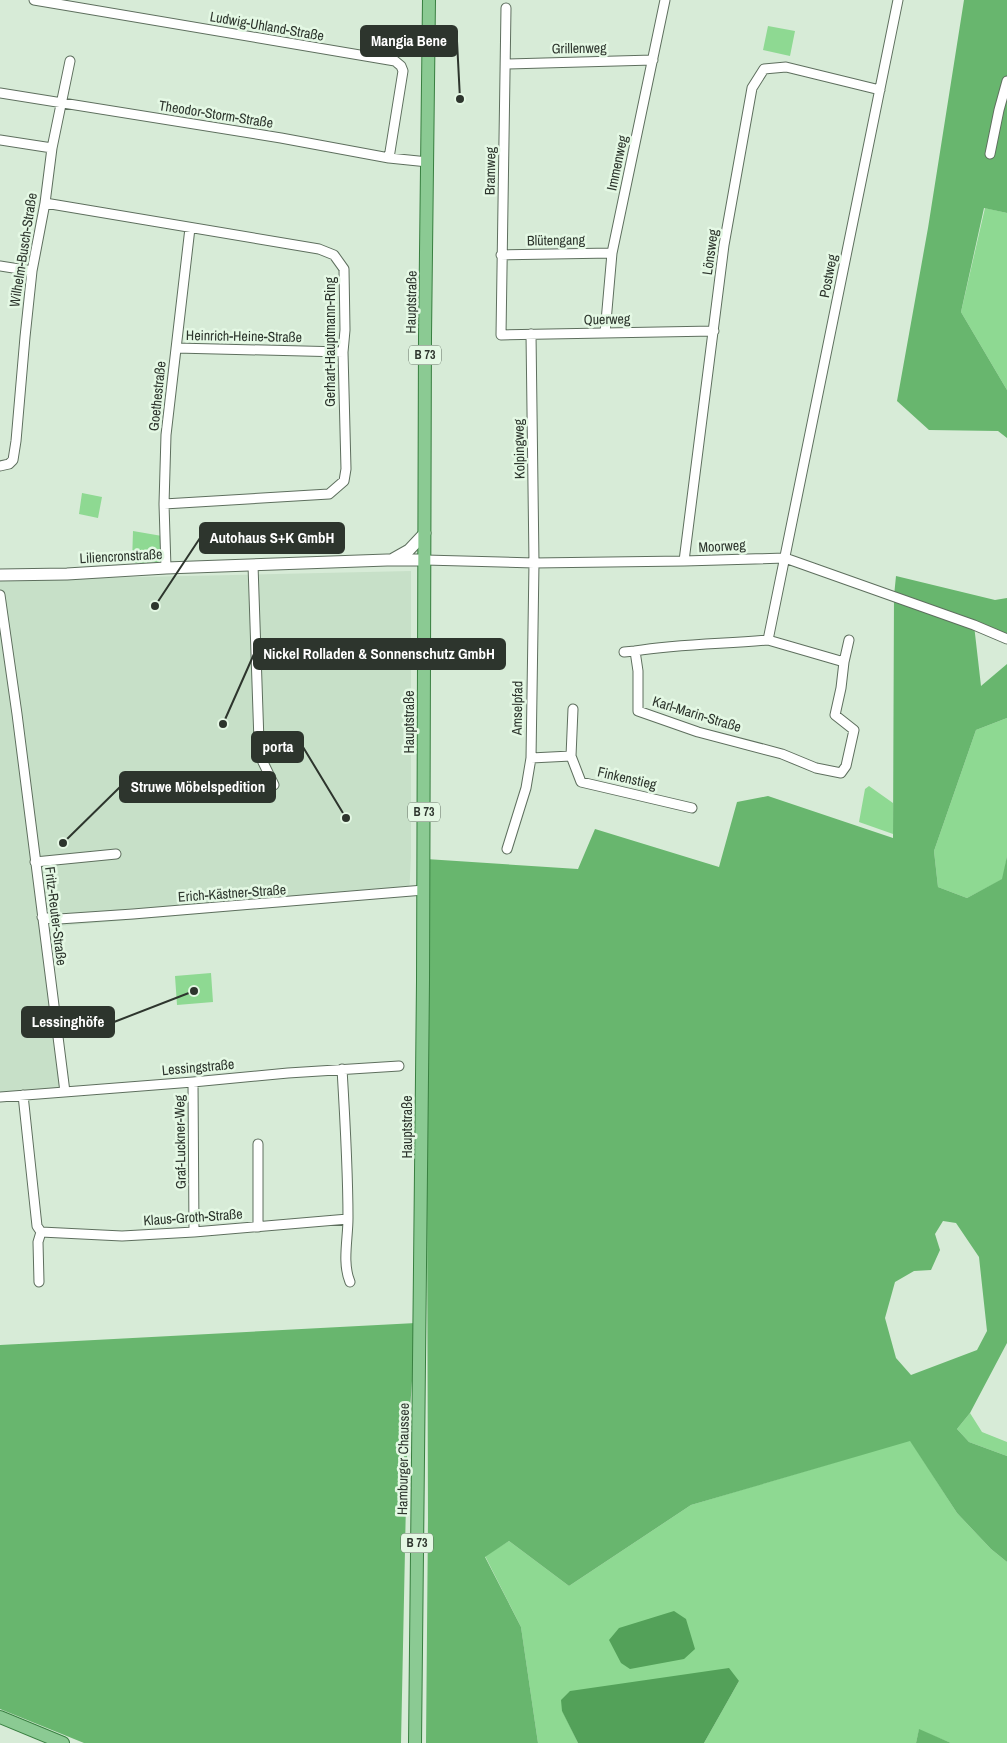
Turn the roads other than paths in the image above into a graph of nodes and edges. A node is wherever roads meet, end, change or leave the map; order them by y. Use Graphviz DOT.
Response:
graph roads {
  1 [pos="34,0"];
  2 [pos="429,0"];
  3 [pos="665,0"];
  4 [pos="897,0"];
  5 [pos="506,8"];
  6 [pos="653,60"];
  7 [pos="70,61"];
  8 [pos="506,64"];
  9 [pos="1007,81"];
  10 [pos="880,90"];
  11 [pos="0,94"];
  12 [pos="62,103"];
  13 [pos="0,140"];
  14 [pos="52,148"];
  15 [pos="990,154"];
  16 [pos="390,158"];
  17 [pos="428,162"];
  18 [pos="45,203"];
  19 [pos="190,228"];
  20 [pos="612,253"];
  21 [pos="502,255"];
  22 [pos="0,266"];
  23 [pos="32,271"];
  24 [pos="714,331"];
  25 [pos="605,333"];
  26 [pos="531,334"];
  27 [pos="501,335"];
  28 [pos="176,348"];
  29 [pos="343,352"];
  30 [pos="0,466"];
  31 [pos="164,504"];
  32 [pos="425,533"];
  33 [pos="785,558"];
  34 [pos="392,560"];
  35 [pos="424,560"];
  36 [pos="684,561"];
  37 [pos="534,563"];
  38 [pos="253,565"];
  39 [pos="166,568"];
  40 [pos="0,575"];
  41 [pos="0,596"];
  42 [pos="1007,639"];
  43 [pos="768,640"];
  44 [pos="848,640"];
  45 [pos="635,651"];
  46 [pos="624,652"];
  47 [pos="844,662"];
  48 [pos="574,709"];
  49 [pos="571,756"];
  50 [pos="531,758"];
  51 [pos="274,785"];
  52 [pos="692,808"];
  53 [pos="507,849"];
  54 [pos="116,854"];
  55 [pos="35,862"];
  56 [pos="424,890"];
  57 [pos="42,917"];
  58 [pos="399,1066"];
  59 [pos="342,1069"];
  60 [pos="193,1082"];
  61 [pos="65,1092"];
  62 [pos="23,1095"];
  63 [pos="0,1097"];
  64 [pos="258,1144"];
  65 [pos="348,1219"];
  66 [pos="258,1226"];
  67 [pos="41,1232"];
  68 [pos="194,1232"];
  69 [pos="39,1282"];
  70 [pos="350,1282"];
  71 [pos="420,1325"];
  72 [pos="0,1716"];
  73 [pos="63,1743"];
  74 [pos="415,1743"];
  1 -- 16 [label="street, Ludwig-Uhland-Straße"];
  2 -- 17 [label="main road, Hauptstraße / B 73"];
  3 -- 6 [label="street, Immenweg"];
  4 -- 10 [label="street, Postweg"];
  5 -- 8 [label="street, Bramweg"];
  6 -- 8 [label="street, Grillenweg"];
  6 -- 20 [label="street, Immenweg"];
  7 -- 12 [label="street, Wilhelm-Busch-Straße"];
  8 -- 21 [label="street, Bramweg"];
  9 -- 15 [label="street"];
  10 -- 24 [label="street, Lönsweg"];
  10 -- 33 [label="street, Postweg"];
  11 -- 12 [label="street, Theodor-Storm-Straße"];
  12 -- 14 [label="street, Wilhelm-Busch-Straße"];
  12 -- 16 [label="street, Theodor-Storm-Straße"];
  13 -- 14 [label="street"];
  14 -- 18 [label="street, Wilhelm-Busch-Straße"];
  16 -- 17 [label="street, Theodor-Storm-Straße"];
  17 -- 32 [label="main road, Hauptstraße / B 73"];
  18 -- 19 [label="street, Gerhart-Hauptmann-Ring"];
  18 -- 23 [label="street, Wilhelm-Busch-Straße"];
  19 -- 28 [label="street, Goethestraße"];
  19 -- 29 [label="street, Gerhart-Hauptmann-Ring"];
  20 -- 21 [label="street, Blütengang"];
  20 -- 25 [label="street, Immenweg"];
  21 -- 27 [label="street, Bramweg"];
  22 -- 23 [label="street"];
  23 -- 30 [label="street, Wilhelm-Busch-Straße"];
  24 -- 25 [label="street, Querweg"];
  24 -- 36 [label="street, Lönsweg"];
  25 -- 26 [label="street, Querweg"];
  26 -- 27 [label="street, Querweg"];
  26 -- 37 [label="street, Kolpingweg"];
  28 -- 29 [label="street, Heinrich-Heine-Straße"];
  28 -- 31 [label="street, Goethestraße"];
  29 -- 31 [label="street, Gerhart-Hauptmann-Ring"];
  31 -- 39 [label="street, Goethestraße"];
  32 -- 34 [label="street"];
  32 -- 35 [label="main road, Hauptstraße / B 73"];
  33 -- 36 [label="street, Moorweg"];
  33 -- 42 [label="street, Moorweg"];
  33 -- 43 [label="street, Postweg"];
  34 -- 35 [label="street, Liliencronstraße"];
  34 -- 38 [label="street, Liliencronstraße"];
  35 -- 37 [label="street, Moorweg"];
  35 -- 56 [label="main road, Hauptstraße / B 73"];
  36 -- 37 [label="street, Moorweg"];
  37 -- 50 [label="street, Amselpfad"];
  38 -- 39 [label="street, Liliencronstraße"];
  38 -- 51 [label="street"];
  39 -- 40 [label="street, Liliencronstraße"];
  41 -- 55 [label="street, Fritz-Reuter-Straße"];
  43 -- 45 [label="street"];
  43 -- 47 [label="street"];
  44 -- 47 [label="street"];
  45 -- 46 [label="street"];
  45 -- 47 [label="street, Karl-Marin-Straße"];
  48 -- 49 [label="street, Finkenstieg"];
  49 -- 50 [label="street"];
  49 -- 52 [label="street, Finkenstieg"];
  50 -- 53 [label="street, Amselpfad"];
  54 -- 55 [label="street"];
  55 -- 57 [label="street, Fritz-Reuter-Straße"];
  56 -- 57 [label="street, Erich-Kästner-Straße"];
  56 -- 71 [label="main road, Hauptstraße / B 73"];
  57 -- 61 [label="street, Fritz-Reuter-Straße"];
  58 -- 59 [label="street, Lessingstraße"];
  59 -- 60 [label="street, Lessingstraße"];
  59 -- 65 [label="street"];
  60 -- 61 [label="street, Lessingstraße"];
  60 -- 68 [label="street, Graf-Luckner-Weg"];
  61 -- 62 [label="street, Lessingstraße"];
  62 -- 63 [label="street, Lessingstraße"];
  62 -- 67 [label="street"];
  64 -- 66 [label="street"];
  65 -- 66 [label="street, Klaus-Groth-Straße"];
  65 -- 70 [label="street"];
  66 -- 68 [label="street, Klaus-Groth-Straße"];
  67 -- 68 [label="street, Klaus-Groth-Straße"];
  67 -- 69 [label="street"];
  71 -- 74 [label="main road, Hamburger Chaussee / B 73"];
  72 -- 73 [label="main road"];
}
